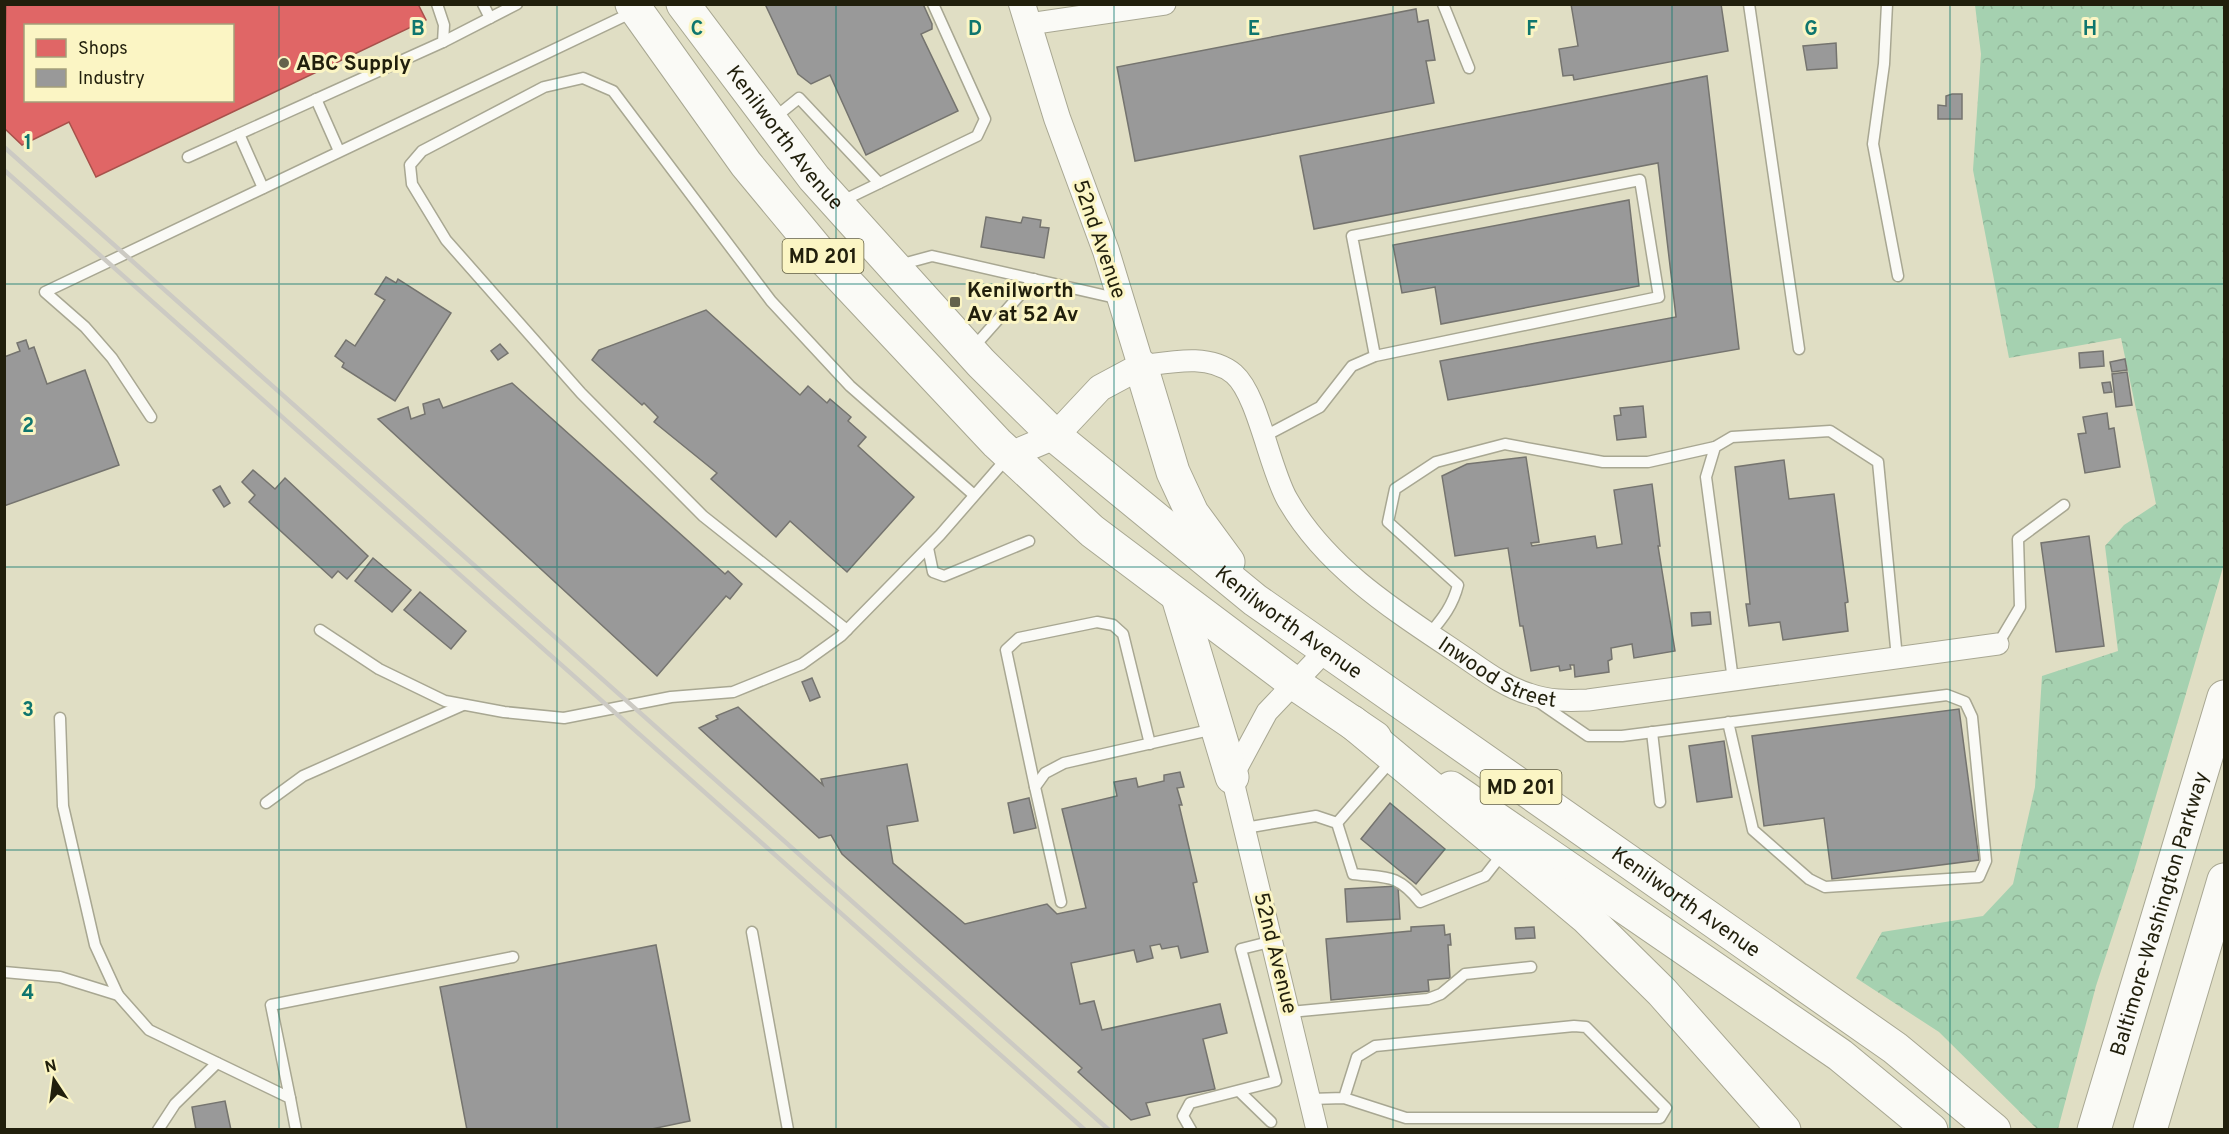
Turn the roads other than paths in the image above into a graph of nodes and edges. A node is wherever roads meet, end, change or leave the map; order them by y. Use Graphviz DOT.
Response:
graph roads {
  1 [pos="437,4"];
  2 [pos="483,4"];
  3 [pos="517,4"];
  4 [pos="683,4"];
  5 [pos="933,4"];
  6 [pos="1165,4"];
  7 [pos="1443,4"];
  8 [pos="1749,4"];
  9 [pos="1887,4"];
  10 [pos="634,7"];
  11 [pos="1025,14"];
  12 [pos="490,18"];
  13 [pos="443,42"];
  14 [pos="1470,68"];
  15 [pos="316,99"];
  16 [pos="771,122"];
  17 [pos="239,134"];
  18 [pos="339,151"];
  19 [pos="188,157"];
  20 [pos="879,183"];
  21 [pos="263,188"];
  22 [pos="837,204"];
  23 [pos="892,266"];
  24 [pos="1898,276"];
  25 [pos="1034,279"];
  26 [pos="1121,299"];
  27 [pos="1799,349"];
  28 [pos="970,351"];
  29 [pos="1375,356"];
  30 [pos="1141,366"];
  31 [pos="151,417"];
  32 [pos="1055,436"];
  33 [pos="1263,437"];
  34 [pos="1715,447"];
  35 [pos="1010,455"];
  36 [pos="974,495"];
  37 [pos="2064,505"];
  38 [pos="1029,541"];
  39 [pos="928,548"];
  40 [pos="1178,597"];
  41 [pos="1255,600"];
  42 [pos="320,630"];
  43 [pos="847,630"];
  44 [pos="1430,633"];
  45 [pos="1998,644"];
  46 [pos="1326,650"];
  47 [pos="1897,658"];
  48 [pos="1733,680"];
  49 [pos="1294,683"];
  50 [pos="1528,694"];
  51 [pos="2224,697"];
  52 [pos="464,704"];
  53 [pos="60,718"];
  54 [pos="1352,722"];
  55 [pos="1728,722"];
  56 [pos="1217,728"];
  57 [pos="1652,732"];
  58 [pos="1150,744"];
  59 [pos="1394,757"];
  60 [pos="1232,777"];
  61 [pos="1035,787"];
  62 [pos="1660,802"];
  63 [pos="266,803"];
  64 [pos="1336,823"];
  65 [pos="1245,828"];
  66 [pos="1506,850"];
  67 [pos="2224,880"];
  68 [pos="1061,902"];
  69 [pos="752,933"];
  70 [pos="1273,941"];
  71 [pos="513,957"];
  72 [pos="1532,967"];
  73 [pos="4,972"];
  74 [pos="118,995"];
  75 [pos="1290,1012"];
  76 [pos="217,1063"];
  77 [pos="1239,1091"];
  78 [pos="290,1098"];
  79 [pos="1344,1098"];
  80 [pos="1310,1099"];
  81 [pos="1271,1122"];
  82 [pos="158,1130"];
  83 [pos="296,1130"];
  84 [pos="788,1130"];
  85 [pos="1191,1130"];
  86 [pos="1317,1130"];
  87 [pos="1784,1130"];
  88 [pos="1930,1130"];
  89 [pos="1994,1130"];
  90 [pos="2094,1130"];
  91 [pos="2150,1130"];
  1 -- 13 [label="lane"];
  2 -- 12 [label="lane"];
  3 -- 12 [label="lane"];
  4 -- 16 [label="main road, Kenilworth Avenue / MD 201"];
  5 -- 20 [label="lane"];
  6 -- 11 [label="street"];
  7 -- 14 [label="lane"];
  8 -- 27 [label="lane"];
  9 -- 24 [label="lane"];
  10 -- 18 [label="lane"];
  10 -- 35 [label="main road, Kenilworth Avenue / MD 201"];
  11 -- 26 [label="street, 52nd Avenue"];
  12 -- 13 [label="lane"];
  13 -- 15 [label="lane"];
  15 -- 17 [label="lane"];
  15 -- 18 [label="lane"];
  16 -- 20 [label="lane"];
  16 -- 22 [label="main road, Kenilworth Avenue / MD 201"];
  17 -- 19 [label="lane"];
  17 -- 21 [label="lane"];
  18 -- 21 [label="lane"];
  20 -- 22 [label="lane"];
  21 -- 31 [label="lane"];
  22 -- 23 [label="main road, Kenilworth Avenue / MD 201"];
  23 -- 25 [label="lane"];
  23 -- 28 [label="main road, Kenilworth Avenue / MD 201"];
  25 -- 26 [label="lane"];
  25 -- 28 [label="lane"];
  26 -- 30 [label="street, 52nd Avenue"];
  28 -- 32 [label="main road, Kenilworth Avenue / MD 201"];
  29 -- 29 [label="lane"];
  29 -- 33 [label="lane"];
  30 -- 32 [label="street"];
  30 -- 33 [label="street, Inwood Street"];
  30 -- 41 [label="main road"];
  32 -- 35 [label="street"];
  32 -- 41 [label="main road, Kenilworth Avenue / MD 201"];
  33 -- 44 [label="street, Inwood Street"];
  34 -- 44 [label="lane"];
  34 -- 47 [label="lane"];
  34 -- 48 [label="lane"];
  35 -- 36 [label="lane"];
  35 -- 40 [label="main road, Kenilworth Avenue / MD 201"];
  36 -- 39 [label="lane"];
  36 -- 43 [label="lane"];
  37 -- 45 [label="lane"];
  38 -- 39 [label="lane"];
  39 -- 43 [label="lane"];
  40 -- 49 [label="main road, Kenilworth Avenue / MD 201"];
  40 -- 56 [label="main road"];
  41 -- 46 [label="main road, Kenilworth Avenue / MD 201"];
  42 -- 52 [label="lane"];
  43 -- 52 [label="lane"];
  44 -- 50 [label="street, Inwood Street"];
  45 -- 47 [label="street, Inwood Street"];
  46 -- 49 [label="street"];
  46 -- 89 [label="main road, Kenilworth Avenue / MD 201"];
  47 -- 48 [label="street, Inwood Street"];
  48 -- 50 [label="street, Inwood Street"];
  49 -- 54 [label="main road, Kenilworth Avenue / MD 201"];
  49 -- 60 [label="street"];
  50 -- 57 [label="lane"];
  51 -- 90 [label="main road, Baltimore-Washington Parkway"];
  52 -- 63 [label="lane"];
  53 -- 74 [label="lane"];
  54 -- 59 [label="main road"];
  54 -- 88 [label="main road, Kenilworth Avenue / MD 201"];
  55 -- 55 [label="lane"];
  55 -- 57 [label="lane"];
  56 -- 58 [label="lane"];
  56 -- 60 [label="main road"];
  57 -- 62 [label="lane"];
  58 -- 61 [label="lane"];
  58 -- 61 [label="lane"];
  59 -- 64 [label="lane"];
  59 -- 66 [label="main road"];
  60 -- 65 [label="street, 52nd Avenue"];
  61 -- 68 [label="lane"];
  64 -- 65 [label="lane"];
  64 -- 66 [label="lane"];
  65 -- 70 [label="street, 52nd Avenue"];
  66 -- 87 [label="main road"];
  67 -- 91 [label="main road"];
  69 -- 84 [label="lane"];
  70 -- 75 [label="street, 52nd Avenue"];
  70 -- 77 [label="lane"];
  71 -- 78 [label="lane"];
  72 -- 75 [label="lane"];
  73 -- 74 [label="lane"];
  74 -- 76 [label="lane"];
  75 -- 80 [label="street, 52nd Avenue"];
  76 -- 78 [label="lane"];
  76 -- 82 [label="lane"];
  77 -- 81 [label="lane"];
  77 -- 85 [label="lane"];
  78 -- 83 [label="lane"];
  79 -- 79 [label="lane"];
  79 -- 80 [label="lane"];
  80 -- 86 [label="street, 52nd Avenue"];
}
